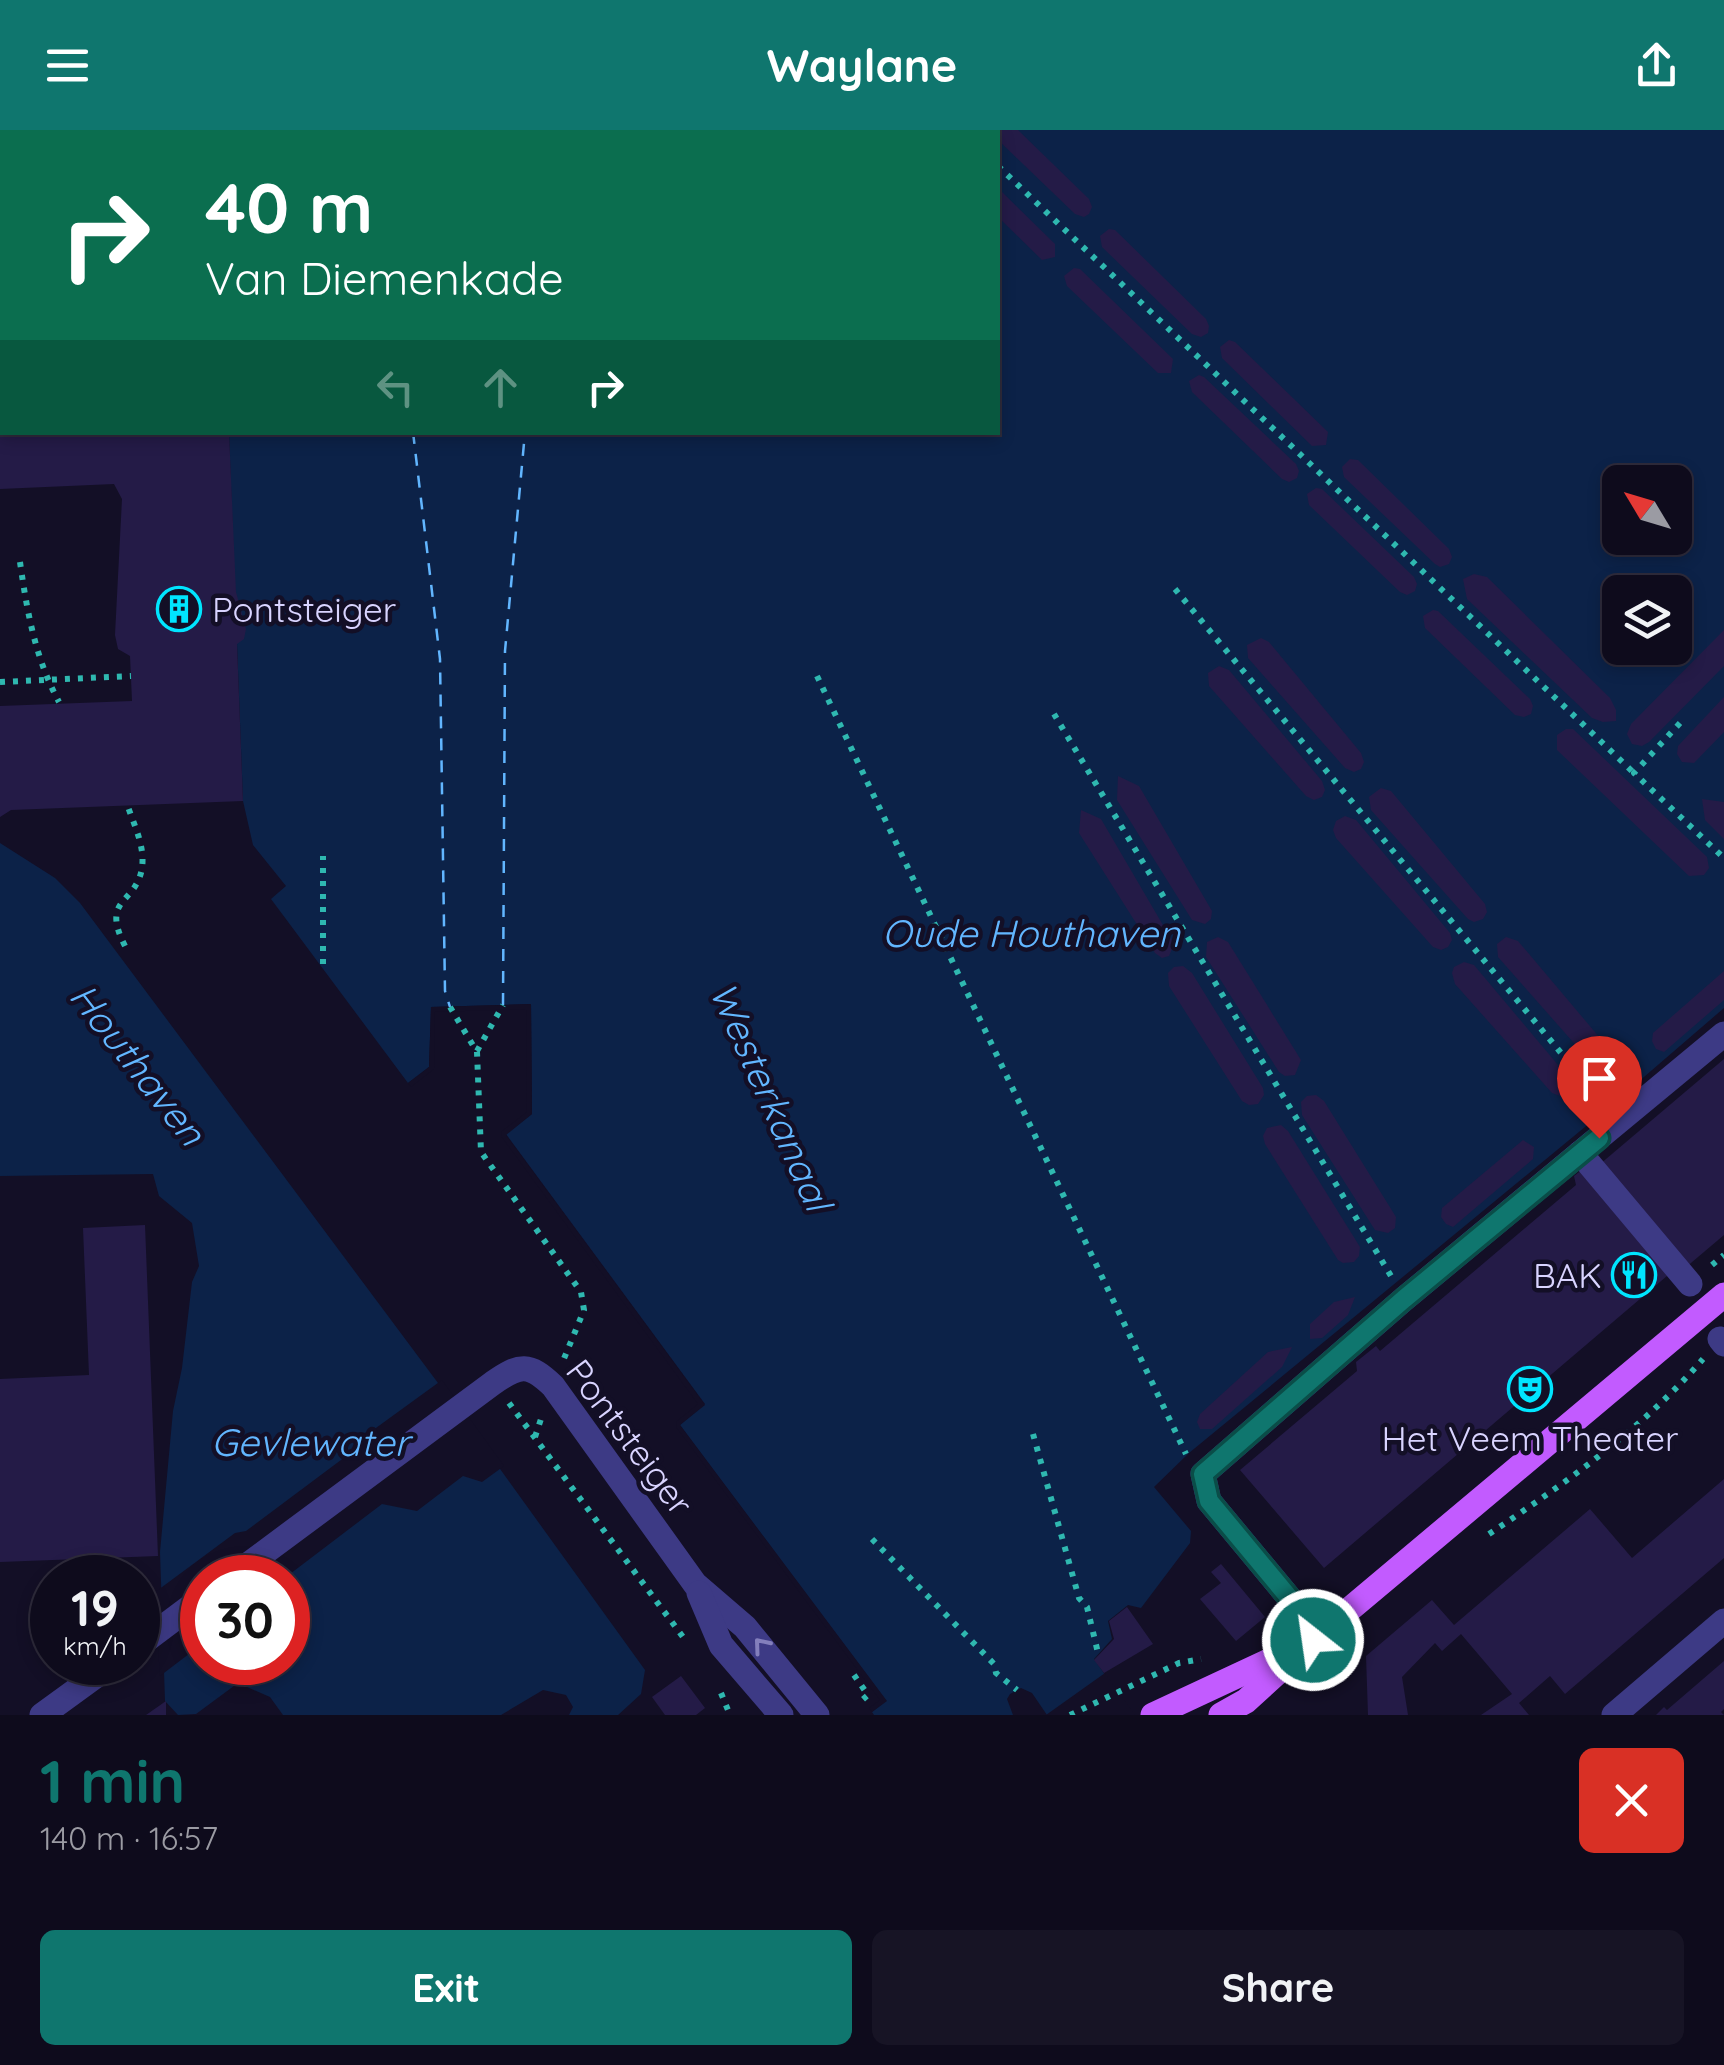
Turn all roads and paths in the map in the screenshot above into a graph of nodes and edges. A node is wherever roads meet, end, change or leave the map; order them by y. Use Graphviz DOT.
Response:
graph roads {
  1 [pos="1000,168"];
  2 [pos="20,562"];
  3 [pos="1176,589"];
  4 [pos="131,676"];
  5 [pos="818,676"];
  6 [pos="47,680"];
  7 [pos="0,682"];
  8 [pos="60,702"];
  9 [pos="1054,714"];
  10 [pos="1680,723"];
  11 [pos="1634,773"];
  12 [pos="128,808"];
  13 [pos="323,856"];
  14 [pos="1724,858"];
  15 [pos="126,946"];
  16 [pos="323,964"];
  17 [pos="503,1006"];
  18 [pos="450,1007"];
  19 [pos="1724,1034"];
  20 [pos="476,1052"];
  21 [pos="1618,1122"];
  22 [pos="1580,1154"];
  23 [pos="1690,1284"];
  24 [pos="1724,1295"];
  25 [pos="1404,1299"];
  26 [pos="1722,1342"];
  27 [pos="494,1383"];
  28 [pos="553,1386"];
  29 [pos="1033,1434"];
  30 [pos="1203,1474"];
  31 [pos="872,1539"];
  32 [pos="1473,1545"];
  33 [pos="261,1555"];
  34 [pos="696,1584"];
  35 [pos="1724,1621"];
  36 [pos="1313,1640"];
  37 [pos="694,1652"];
  38 [pos="1098,1653"];
  39 [pos="854,1675"];
  40 [pos="717,1683"];
  41 [pos="83,1685"];
  42 [pos="1018,1690"];
  43 [pos="1118,1691"];
  44 [pos="1245,1699"];
  45 [pos="860,1702"];
  46 [pos="42,1715"];
  47 [pos="730,1715"];
  48 [pos="781,1715"];
  49 [pos="818,1715"];
  50 [pos="1070,1715"];
  51 [pos="1153,1715"];
  52 [pos="1221,1715"];
  53 [pos="1614,1715"];
  1 -- 11 [label="path"];
  2 -- 6 [label="path"];
  3 -- 21 [label="path"];
  4 -- 6 [label="path"];
  5 -- 30 [label="path"];
  6 -- 7 [label="path"];
  6 -- 8 [label="path"];
  9 -- 25 [label="path"];
  10 -- 11 [label="path"];
  11 -- 14 [label="path"];
  12 -- 15 [label="path"];
  13 -- 16 [label="path"];
  17 -- 20 [label="path"];
  18 -- 20 [label="path"];
  19 -- 21 [label="street"];
  20 -- 28 [label="path"];
  21 -- 22 [label="street"];
  22 -- 23 [label="street"];
  22 -- 25 [label="street"];
  24 -- 36 [label="main road"];
  25 -- 30 [label="street"];
  26 -- 32 [label="path"];
  27 -- 28 [label="street, Pontsteiger"];
  27 -- 33 [label="street"];
  27 -- 37 [label="path"];
  28 -- 34 [label="street, Pontsteiger"];
  29 -- 38 [label="path"];
  30 -- 36 [label="street"];
  31 -- 42 [label="path"];
  34 -- 48 [label="street, Pontsteiger"];
  49 -- 34 [label="street, Pontsteiger, one-way"];
  35 -- 53 [label="street"];
  36 -- 44 [label="main road"];
  39 -- 45 [label="path"];
  40 -- 47 [label="path"];
  41 -- 46 [label="street"];
  43 -- 50 [label="path"];
  44 -- 51 [label="main road"];
  44 -- 52 [label="main road"];
}
